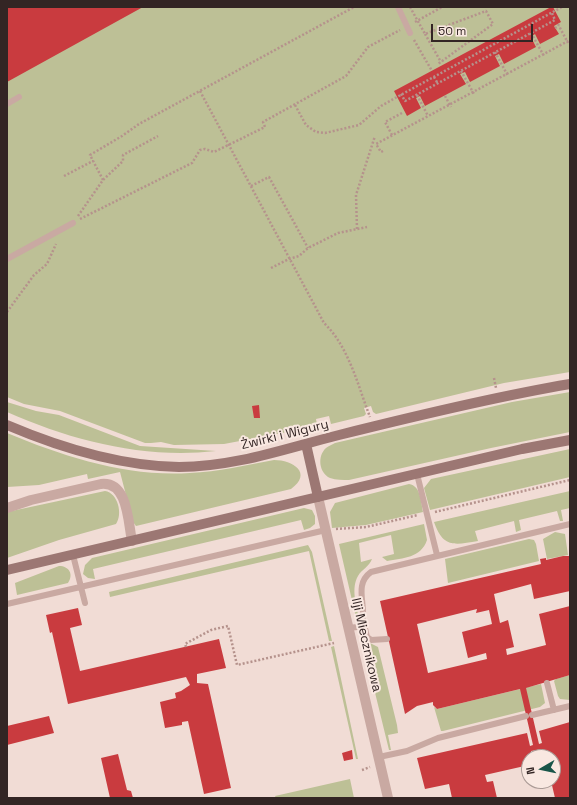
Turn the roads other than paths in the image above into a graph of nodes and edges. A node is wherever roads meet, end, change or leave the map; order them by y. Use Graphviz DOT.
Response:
graph roads {
  1 [pos="398,7"];
  2 [pos="410,33"];
  3 [pos="19,97"];
  4 [pos="7,104"];
  5 [pos="73,223"];
  6 [pos="7,259"];
  7 [pos="570,384"];
  8 [pos="7,425"];
  9 [pos="570,440"];
  10 [pos="306,444"];
  11 [pos="417,474"];
  12 [pos="318,497"];
  13 [pos="7,508"];
  14 [pos="570,524"];
  15 [pos="326,530"];
  16 [pos="132,541"];
  17 [pos="73,555"];
  18 [pos="437,555"];
  19 [pos="7,570"];
  20 [pos="81,587"];
  21 [pos="85,603"];
  22 [pos="7,604"];
  23 [pos="363,620"];
  24 [pos="349,628"];
  25 [pos="387,639"];
  26 [pos="547,683"];
  27 [pos="570,706"];
  28 [pos="554,710"];
  29 [pos="379,757"];
  30 [pos="388,798"];
  1 -- 2 [label="lane"];
  3 -- 4 [label="lane"];
  5 -- 6 [label="lane"];
  7 -- 10 [label="main road, Żwirki i Wigury"];
  8 -- 10 [label="main road, Żwirki i Wigury"];
  9 -- 11 [label="main road"];
  10 -- 12 [label="main road"];
  11 -- 12 [label="main road"];
  11 -- 18 [label="lane"];
  12 -- 15 [label="street, Ilji Miecznikowa"];
  12 -- 16 [label="main road"];
  13 -- 16 [label="street"];
  14 -- 18 [label="lane"];
  15 -- 20 [label="lane"];
  15 -- 24 [label="street, Ilji Miecznikowa"];
  16 -- 17 [label="main road"];
  17 -- 19 [label="main road"];
  17 -- 20 [label="lane"];
  18 -- 23 [label="lane"];
  20 -- 21 [label="lane"];
  20 -- 22 [label="lane"];
  23 -- 24 [label="lane"];
  23 -- 25 [label="lane"];
  24 -- 29 [label="street, Ilji Miecznikowa"];
  26 -- 28 [label="lane"];
  27 -- 28 [label="lane"];
  28 -- 29 [label="lane"];
  29 -- 30 [label="street, Ilji Miecznikowa"];
}
